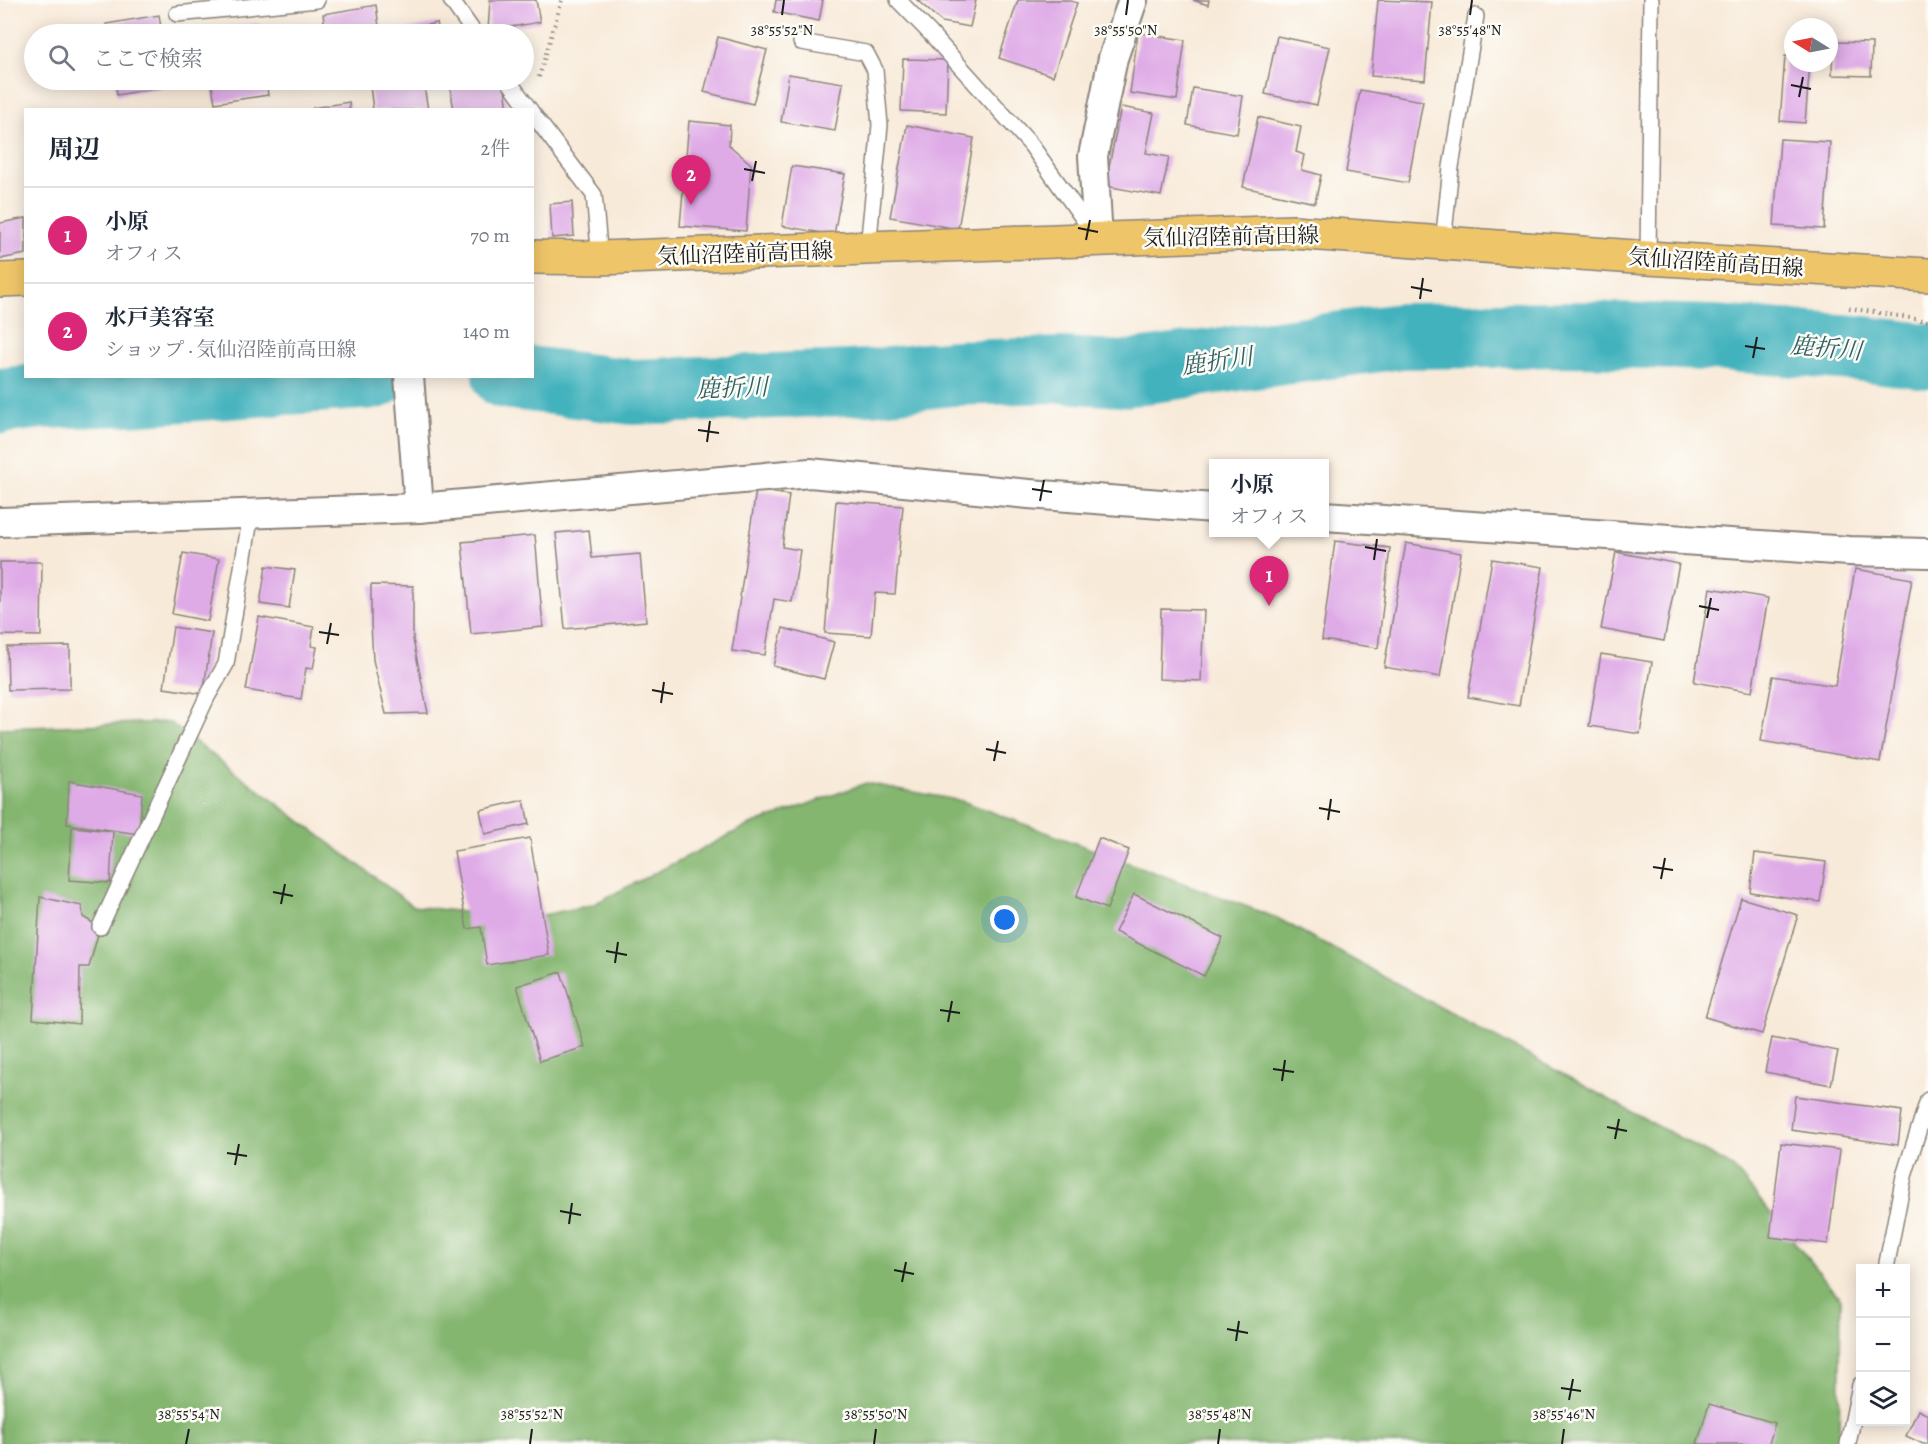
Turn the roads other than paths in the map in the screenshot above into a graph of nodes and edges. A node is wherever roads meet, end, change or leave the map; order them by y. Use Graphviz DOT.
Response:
graph roads {
  1 [pos="317,0"];
  2 [pos="451,0"];
  3 [pos="898,0"];
  4 [pos="1133,0"];
  5 [pos="1651,0"];
  6 [pos="177,14"];
  7 [pos="1476,16"];
  8 [pos="468,24"];
  9 [pos="801,42"];
  10 [pos="516,90"];
  11 [pos="529,108"];
  12 [pos="534,116"];
  13 [pos="1098,238"];
  14 [pos="1443,243"];
  15 [pos="868,248"];
  16 [pos="534,257"];
  17 [pos="600,258"];
  18 [pos="1648,258"];
  19 [pos="1928,275"];
  20 [pos="24,279"];
  21 [pos="0,280"];
  22 [pos="409,378"];
  23 [pos="419,508"];
  24 [pos="1209,508"];
  25 [pos="251,514"];
  26 [pos="1329,516"];
  27 [pos="0,522"];
  28 [pos="1928,553"];
  29 [pos="100,927"];
  30 [pos="1928,1101"];
  31 [pos="1887,1264"];
  32 [pos="1856,1405"];
  33 [pos="1848,1444"];
  1 -- 6 [label="lane"];
  2 -- 8 [label="lane"];
  3 -- 13 [label="lane"];
  4 -- 13 [label="street"];
  5 -- 18 [label="lane"];
  7 -- 14 [label="lane"];
  9 -- 15 [label="lane"];
  10 -- 11 [label="lane"];
  12 -- 17 [label="lane"];
  13 -- 14 [label="main road, 気仙沼陸前高田線"];
  13 -- 15 [label="main road, 気仙沼陸前高田線"];
  14 -- 18 [label="main road, 気仙沼陸前高田線"];
  15 -- 17 [label="main road, 気仙沼陸前高田線"];
  16 -- 17 [label="main road, 気仙沼陸前高田線"];
  18 -- 19 [label="main road, 気仙沼陸前高田線"];
  20 -- 21 [label="main road"];
  22 -- 23 [label="street"];
  23 -- 24 [label="street"];
  23 -- 25 [label="street"];
  25 -- 27 [label="street"];
  25 -- 29 [label="lane"];
  26 -- 28 [label="street"];
  30 -- 31 [label="lane"];
  32 -- 33 [label="lane"];
}
